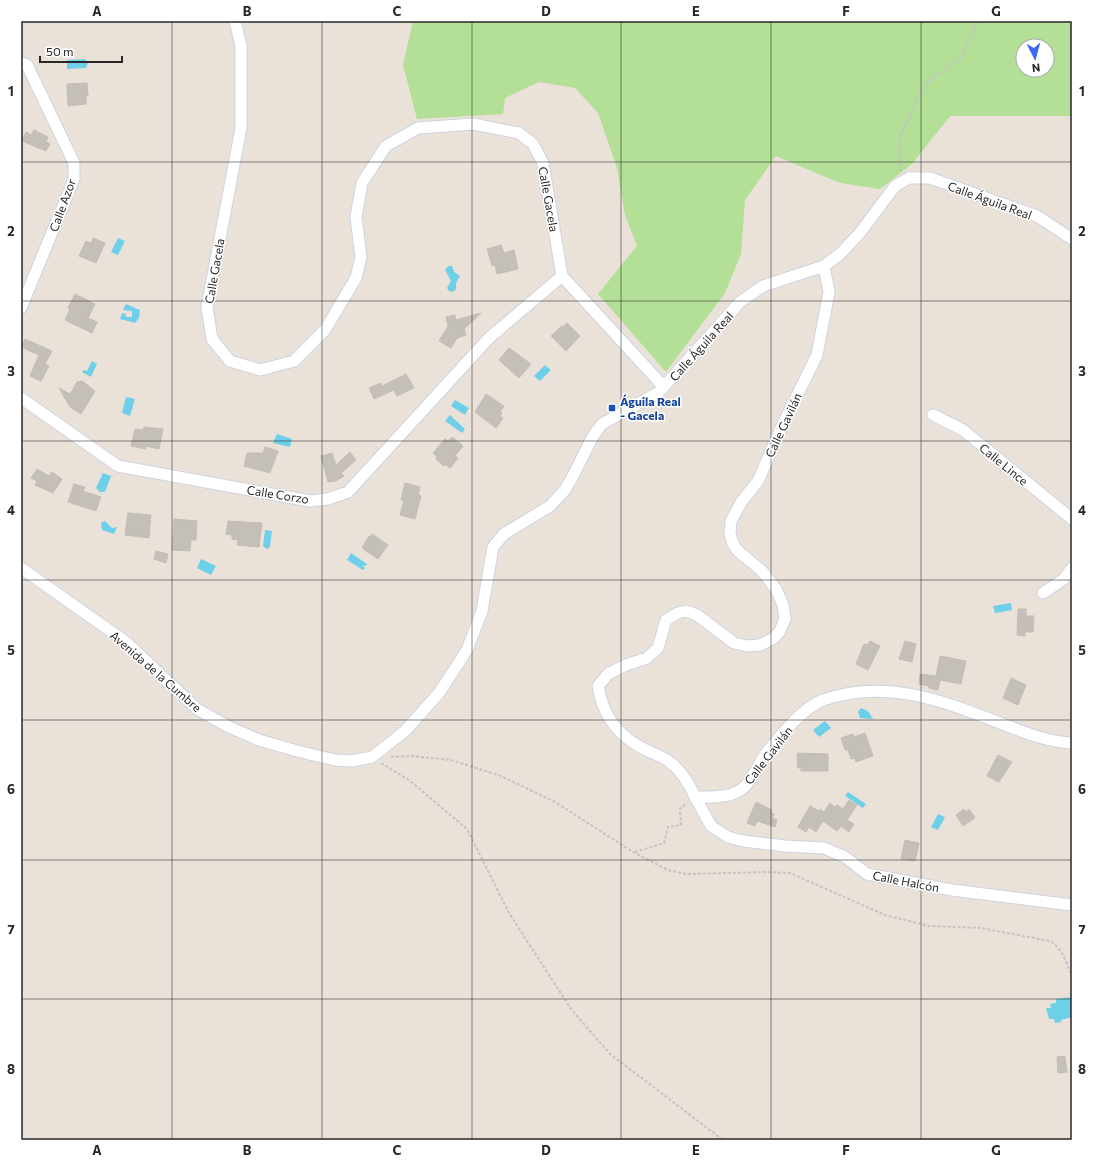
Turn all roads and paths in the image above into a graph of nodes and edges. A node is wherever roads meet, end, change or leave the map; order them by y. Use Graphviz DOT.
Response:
graph roads {
  1 [pos="234,21"];
  2 [pos="978,21"];
  3 [pos="21,64"];
  4 [pos="900,182"];
  5 [pos="1070,235"];
  6 [pos="824,266"];
  7 [pos="562,276"];
  8 [pos="21,308"];
  9 [pos="664,387"];
  10 [pos="21,398"];
  11 [pos="933,415"];
  12 [pos="1072,519"];
  13 [pos="21,568"];
  14 [pos="1072,568"];
  15 [pos="1042,593"];
  16 [pos="1072,743"];
  17 [pos="372,757"];
  18 [pos="695,797"];
  19 [pos="634,852"];
  20 [pos="1072,906"];
  21 [pos="1072,976"];
  22 [pos="723,1140"];
  1 -- 7 [label="street, Calle Gacela"];
  2 -- 4 [label="path"];
  3 -- 8 [label="street, Calle Azor"];
  4 -- 5 [label="street, Calle Águila Real"];
  4 -- 6 [label="street, Calle Águila Real"];
  6 -- 9 [label="street, Calle Águila Real"];
  6 -- 18 [label="street, Calle Gavilán"];
  7 -- 9 [label="street"];
  7 -- 10 [label="street, Calle Corzo"];
  9 -- 17 [label="street, Calle Águila Real"];
  11 -- 12 [label="street, Calle Lince"];
  13 -- 17 [label="street, Avenida de la Cumbre"];
  14 -- 15 [label="street"];
  16 -- 18 [label="street, Calle Gavilán"];
  17 -- 19 [label="path"];
  17 -- 22 [label="path"];
  18 -- 19 [label="path"];
  18 -- 20 [label="street, Calle Halcón"];
  19 -- 21 [label="path"];
}
